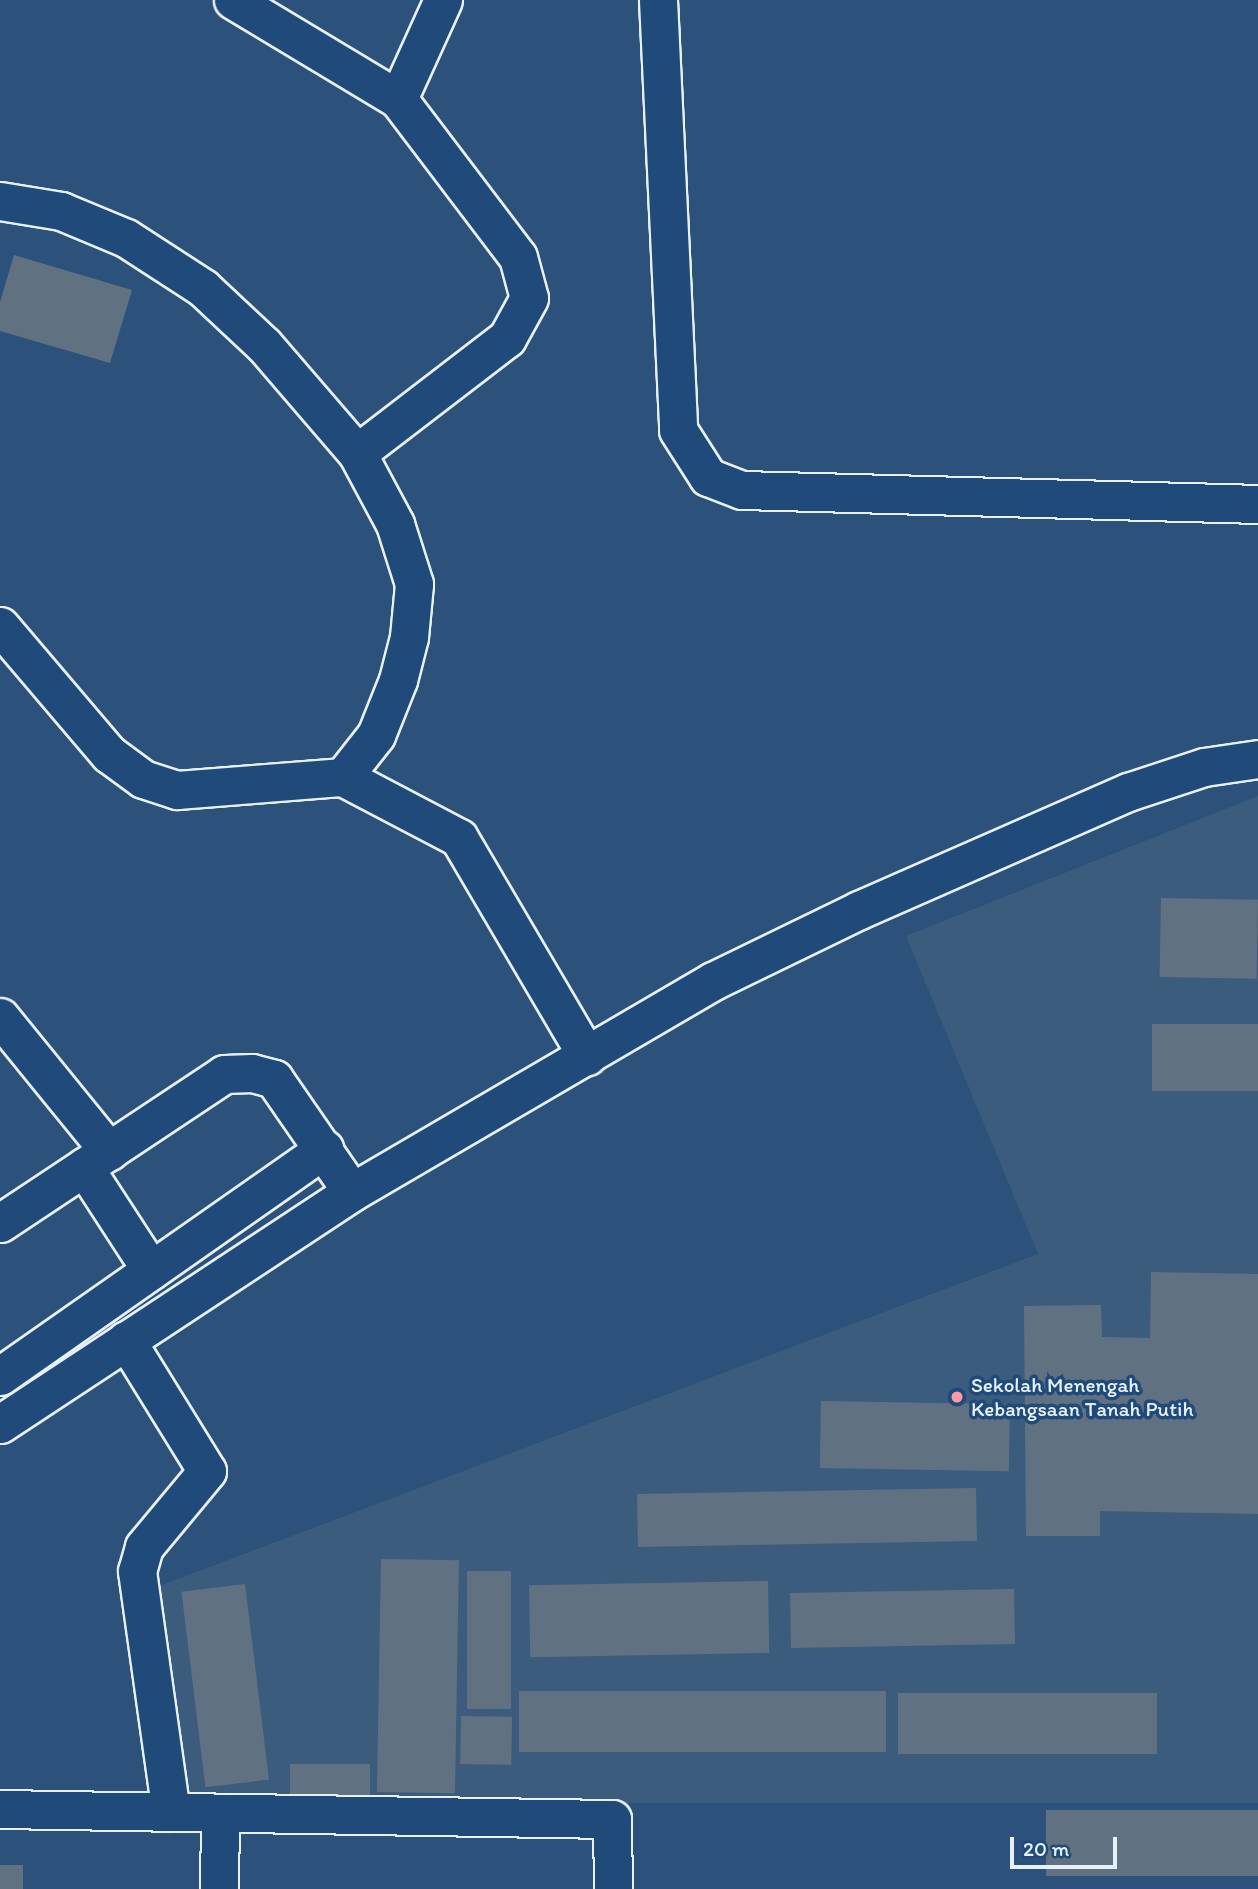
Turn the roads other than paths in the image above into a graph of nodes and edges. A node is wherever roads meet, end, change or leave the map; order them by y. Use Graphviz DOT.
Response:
graph roads {
  1 [pos="233,0"];
  2 [pos="443,0"];
  3 [pos="658,0"];
  4 [pos="398,99"];
  5 [pos="0,201"];
  6 [pos="357,453"];
  7 [pos="1258,504"];
  8 [pos="0,626"];
  9 [pos="1258,759"];
  10 [pos="343,777"];
  11 [pos="0,1017"];
  12 [pos="587,1056"];
  13 [pos="324,1149"];
  14 [pos="97,1159"];
  15 [pos="352,1192"];
  16 [pos="0,1223"];
  17 [pos="151,1270"];
  18 [pos="126,1340"];
  19 [pos="0,1376"];
  20 [pos="0,1424"];
  21 [pos="0,1809"];
  22 [pos="171,1812"];
  23 [pos="220,1813"];
  24 [pos="219,1889"];
  25 [pos="613,1889"];
  1 -- 4 [label="street"];
  2 -- 4 [label="street"];
  3 -- 7 [label="street"];
  4 -- 6 [label="street"];
  5 -- 6 [label="street"];
  6 -- 10 [label="street"];
  8 -- 10 [label="street"];
  9 -- 12 [label="street"];
  10 -- 12 [label="street"];
  11 -- 14 [label="street"];
  12 -- 15 [label="street"];
  13 -- 14 [label="street"];
  13 -- 15 [label="street"];
  13 -- 17 [label="street"];
  14 -- 16 [label="street"];
  14 -- 17 [label="street"];
  15 -- 18 [label="street"];
  17 -- 19 [label="street"];
  18 -- 20 [label="street"];
  18 -- 22 [label="street"];
  21 -- 22 [label="street"];
  22 -- 23 [label="street"];
  23 -- 24 [label="street"];
  23 -- 25 [label="street"];
}
